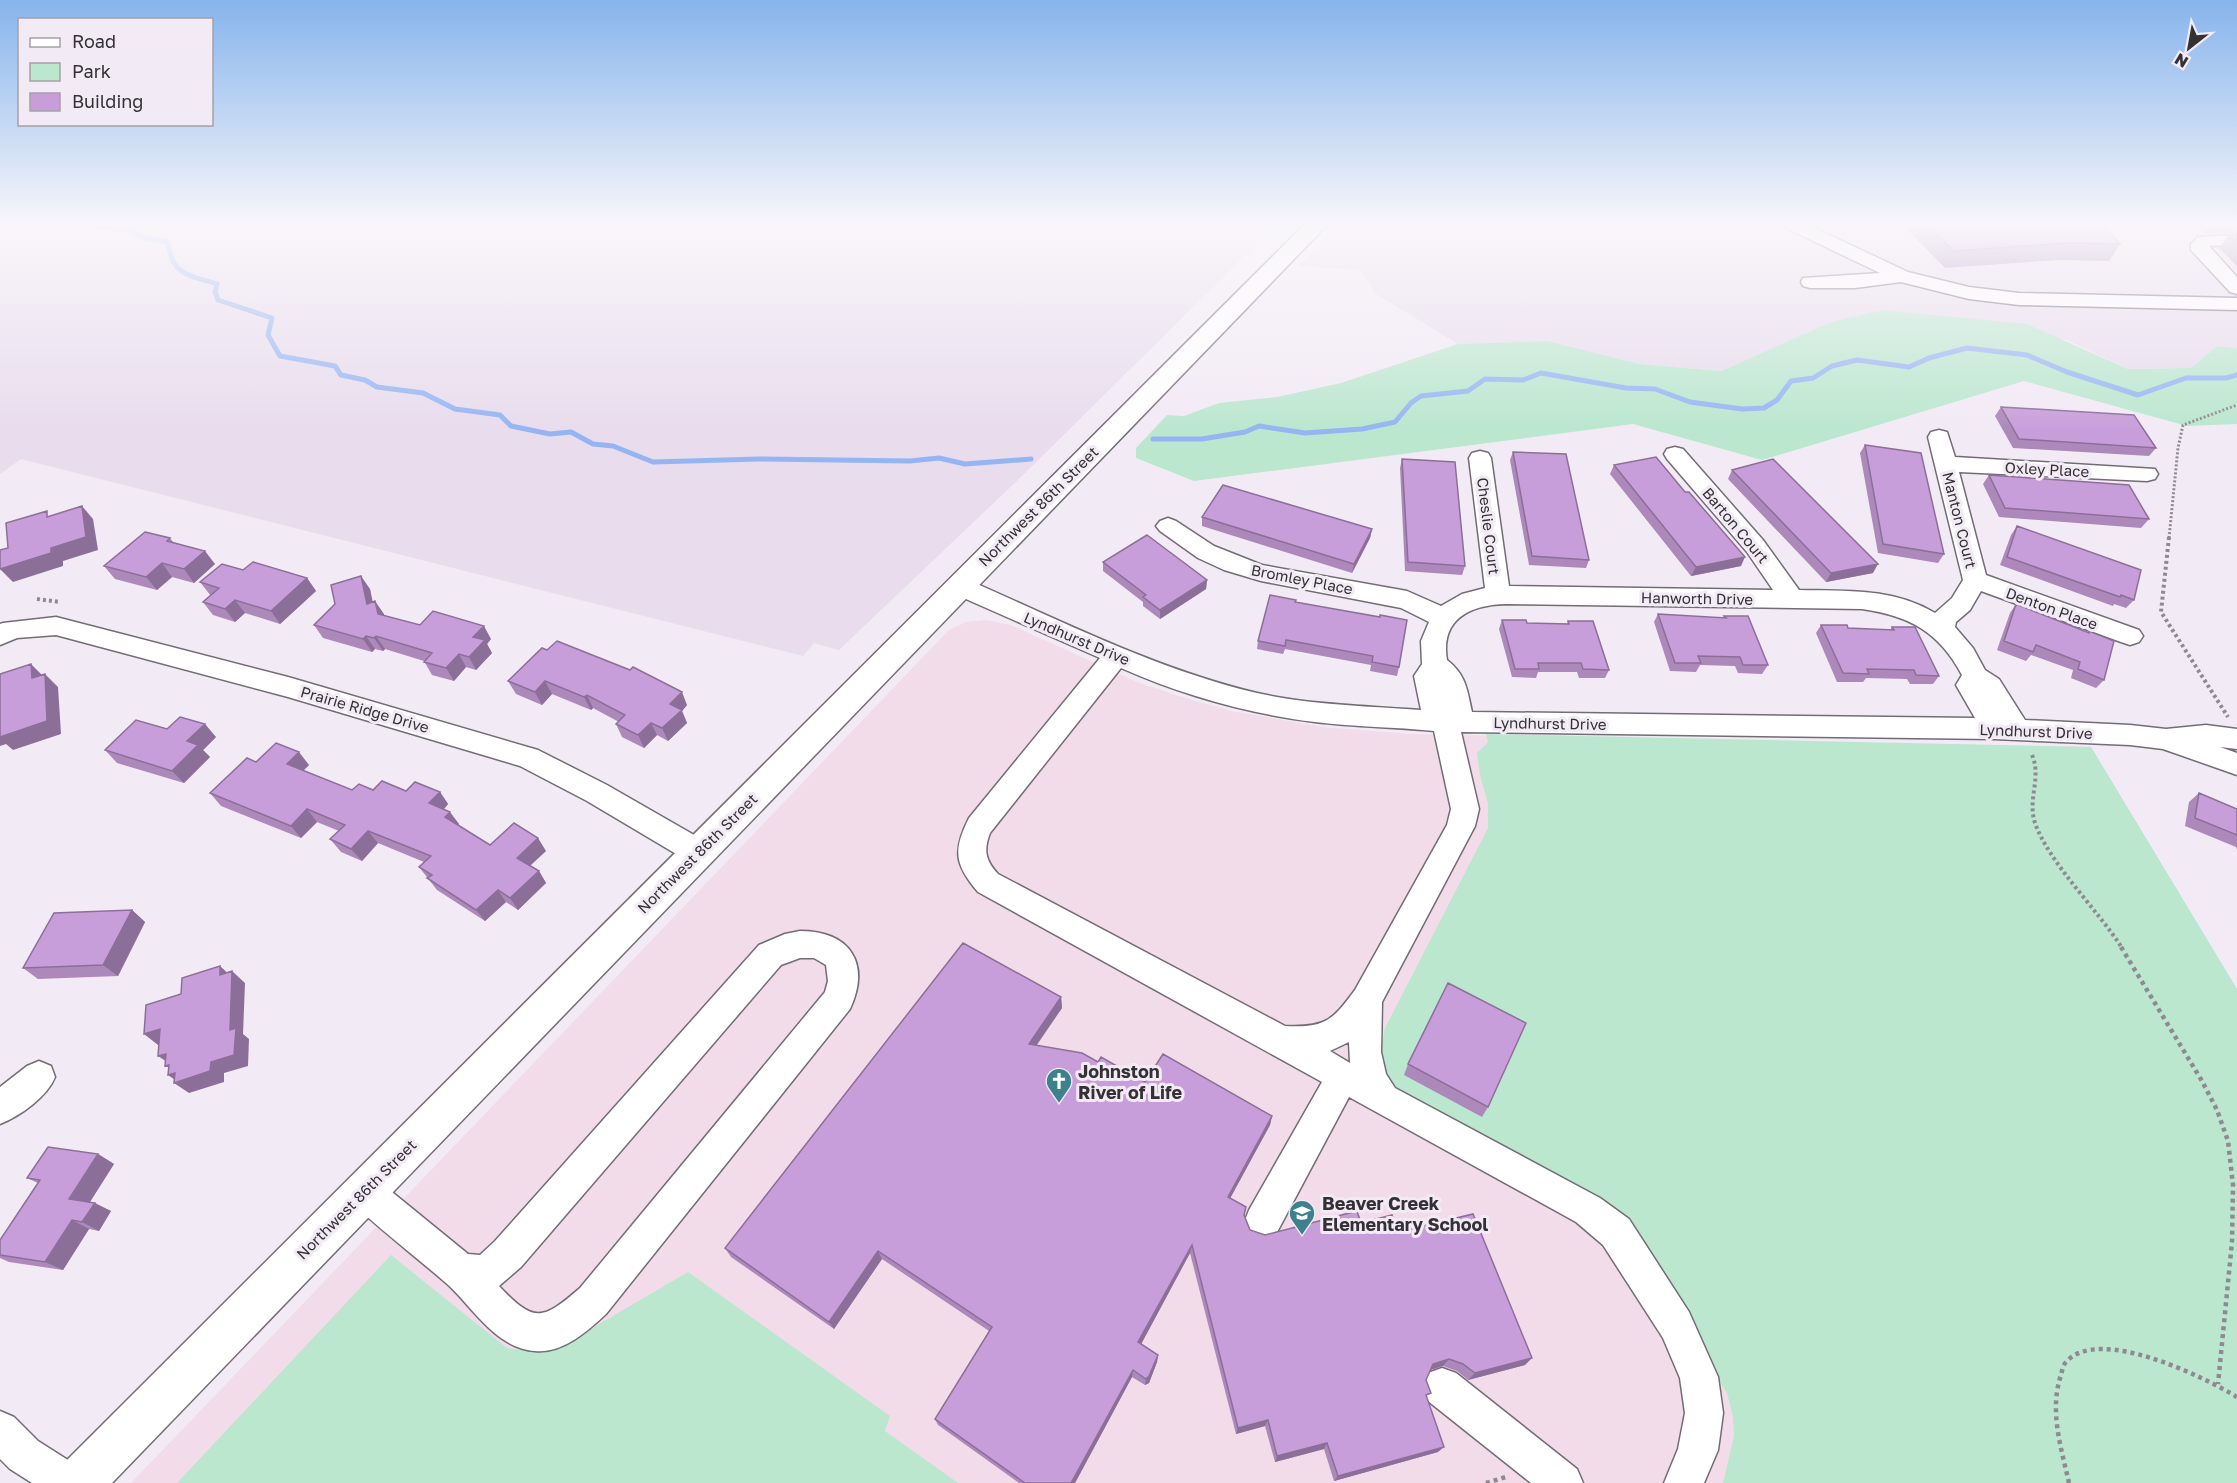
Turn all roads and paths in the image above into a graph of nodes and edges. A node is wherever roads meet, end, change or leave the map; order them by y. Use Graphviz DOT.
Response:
graph roads {
  1 [pos="1249,293"];
  2 [pos="1974,293"];
  3 [pos="2237,304"];
  4 [pos="2237,405"];
  5 [pos="1939,436"];
  6 [pos="1675,454"];
  7 [pos="1480,458"];
  8 [pos="1946,464"];
  9 [pos="2147,474"];
  10 [pos="1168,526"];
  11 [pos="1975,580"];
  12 [pos="959,586"];
  13 [pos="1498,595"];
  14 [pos="37,599"];
  15 [pos="1792,599"];
  16 [pos="60,602"];
  17 [pos="1443,618"];
  18 [pos="1942,629"];
  19 [pos="6,632"];
  20 [pos="2130,636"];
  21 [pos="1116,656"];
  22 [pos="1448,722"];
  23 [pos="2006,730"];
  24 [pos="2235,732"];
  25 [pos="2164,739"];
  26 [pos="2032,755"];
  27 [pos="2237,764"];
  28 [pos="698,852"];
  29 [pos="1366,1000"];
  30 [pos="1282,1041"];
  31 [pos="1342,1076"];
  32 [pos="39,1077"];
  33 [pos="1383,1099"];
  34 [pos="0,1108"];
  35 [pos="364,1191"];
  36 [pos="1262,1223"];
  37 [pos="460,1272"];
  38 [pos="2218,1384"];
  39 [pos="1442,1387"];
  40 [pos="2237,1397"];
  41 [pos="0,1431"];
  42 [pos="68,1483"];
  43 [pos="78,1483"];
  44 [pos="1563,1483"];
  45 [pos="1684,1483"];
  46 [pos="2069,1483"];
  1 -- 12 [label="main road, Northwest 86th Street"];
  2 -- 3 [label="street"];
  4 -- 24 [label="path"];
  5 -- 8 [label="street, Manton Court"];
  6 -- 15 [label="street, Barton Court"];
  7 -- 13 [label="street, Cheslie Court"];
  8 -- 9 [label="street, Oxley Place"];
  8 -- 11 [label="street, Manton Court"];
  10 -- 17 [label="street, Bromley Place"];
  11 -- 18 [label="street, Manton Court"];
  11 -- 20 [label="street, Denton Place"];
  12 -- 21 [label="street, Lyndhurst Drive"];
  12 -- 28 [label="main road, Northwest 86th Street"];
  13 -- 15 [label="street, Hanworth Drive"];
  13 -- 17 [label="street, Hanworth Drive"];
  14 -- 16 [label="path"];
  15 -- 18 [label="street, Hanworth Drive"];
  17 -- 22 [label="street"];
  18 -- 23 [label="street, Hanworth Drive"];
  19 -- 28 [label="street, Prairie Ridge Drive"];
  21 -- 22 [label="street, Lyndhurst Drive"];
  21 -- 30 [label="street"];
  22 -- 23 [label="street, Lyndhurst Drive"];
  22 -- 29 [label="street"];
  23 -- 25 [label="street, Lyndhurst Drive"];
  24 -- 25 [label="street, Lyndhurst Drive"];
  25 -- 27 [label="street, Lyndhurst Drive"];
  26 -- 38 [label="path"];
  28 -- 35 [label="main road, Northwest 86th Street"];
  29 -- 30 [label="street"];
  29 -- 33 [label="street"];
  30 -- 31 [label="street"];
  31 -- 33 [label="street"];
  31 -- 36 [label="street"];
  32 -- 34 [label="street"];
  33 -- 45 [label="street"];
  35 -- 37 [label="street"];
  35 -- 43 [label="main road, Northwest 86th Street"];
  37 -- 37 [label="street"];
  38 -- 40 [label="path"];
  38 -- 46 [label="path"];
  39 -- 44 [label="street"];
  41 -- 42 [label="street"];
}
